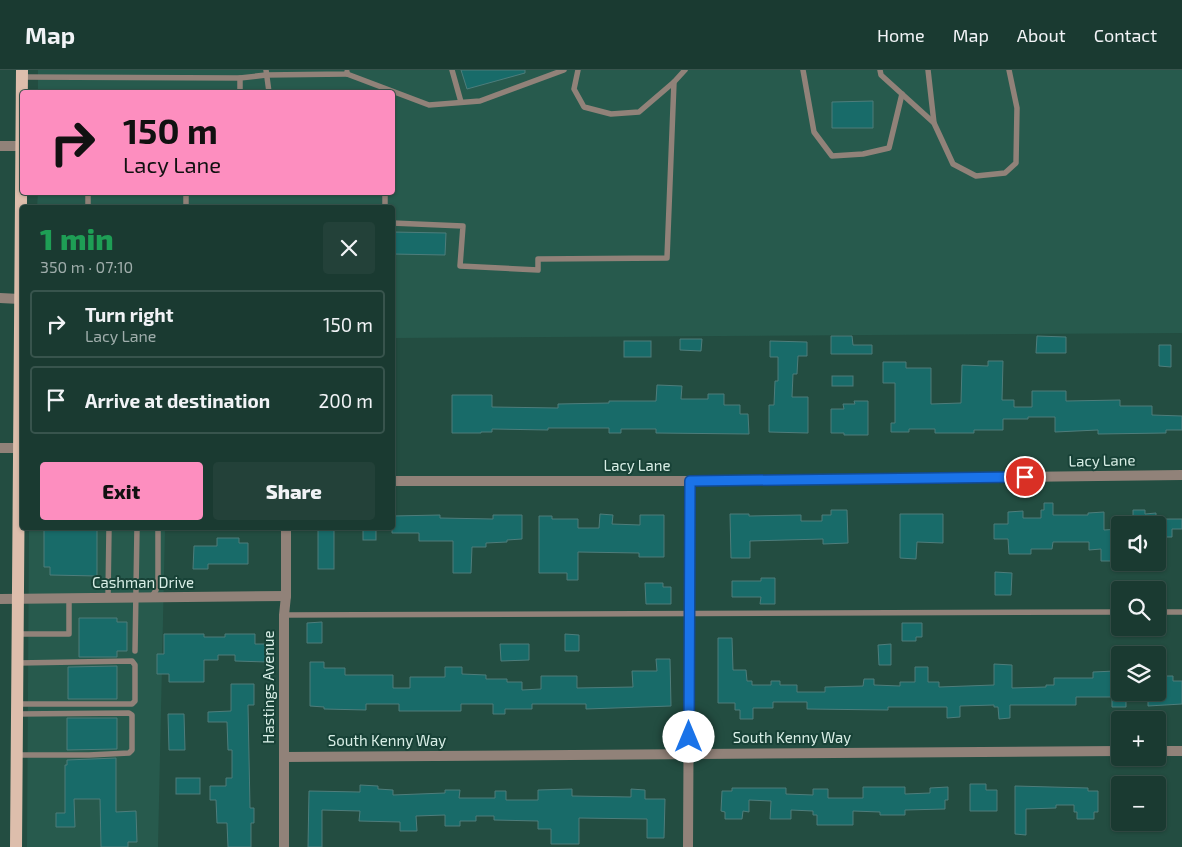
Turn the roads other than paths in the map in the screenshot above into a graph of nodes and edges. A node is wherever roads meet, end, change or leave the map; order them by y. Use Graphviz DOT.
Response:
graph roads {
  1 [pos="452,70"];
  2 [pos="564,70"];
  3 [pos="578,70"];
  4 [pos="685,70"];
  5 [pos="804,70"];
  6 [pos="880,70"];
  7 [pos="928,70"];
  8 [pos="1009,70"];
  9 [pos="347,72"];
  10 [pos="22,73"];
  11 [pos="266,73"];
  12 [pos="240,78"];
  13 [pos="674,82"];
  14 [pos="22,90"];
  15 [pos="240,90"];
  16 [pos="269,90"];
  17 [pos="386,90"];
  18 [pos="395,94"];
  19 [pos="902,94"];
  20 [pos="461,102"];
  21 [pos="934,123"];
  22 [pos="0,146"];
  23 [pos="20,146"];
  24 [pos="395,224"];
  25 [pos="0,298"];
  26 [pos="20,307"];
  27 [pos="20,378"];
  28 [pos="0,448"];
  29 [pos="19,448"];
  30 [pos="20,464"];
  31 [pos="1182,475"];
  32 [pos="395,481"];
  33 [pos="690,481"];
  34 [pos="20,520"];
  35 [pos="108,530"];
  36 [pos="137,530"];
  37 [pos="158,530"];
  38 [pos="286,530"];
  39 [pos="286,596"];
  40 [pos="0,598"];
  41 [pos="18,598"];
  42 [pos="70,598"];
  43 [pos="108,598"];
  44 [pos="135,598"];
  45 [pos="151,598"];
  46 [pos="1111,612"];
  47 [pos="1166,612"];
  48 [pos="1182,612"];
  49 [pos="690,614"];
  50 [pos="284,615"];
  51 [pos="18,634"];
  52 [pos="135,651"];
  53 [pos="18,663"];
  54 [pos="17,709"];
  55 [pos="1111,751"];
  56 [pos="1166,751"];
  57 [pos="1182,751"];
  58 [pos="689,754"];
  59 [pos="17,755"];
  60 [pos="284,757"];
  61 [pos="16,847"];
  62 [pos="284,847"];
  63 [pos="688,847"];
  1 -- 20 [label="lane"];
  2 -- 20 [label="lane"];
  3 -- 13 [label="lane"];
  4 -- 13 [label="lane"];
  5 -- 19 [label="lane"];
  6 -- 19 [label="lane"];
  7 -- 21 [label="lane"];
  8 -- 21 [label="lane"];
  9 -- 11 [label="lane"];
  9 -- 17 [label="lane"];
  10 -- 12 [label="lane"];
  10 -- 14 [label="main road"];
  11 -- 12 [label="lane"];
  11 -- 16 [label="lane"];
  12 -- 15 [label="lane"];
  13 -- 24 [label="lane"];
  18 -- 20 [label="lane"];
  19 -- 21 [label="lane"];
  22 -- 23 [label="street"];
  25 -- 26 [label="street"];
  27 -- 29 [label="main road"];
  28 -- 29 [label="street"];
  29 -- 30 [label="main road"];
  31 -- 33 [label="street, Lacy Lane"];
  32 -- 33 [label="street, Lacy Lane"];
  33 -- 49 [label="street"];
  34 -- 41 [label="main road"];
  35 -- 43 [label="lane"];
  36 -- 44 [label="lane"];
  37 -- 45 [label="lane"];
  38 -- 39 [label="street, Hastings Avenue"];
  39 -- 45 [label="street, Cashman Drive"];
  39 -- 50 [label="street, Hastings Avenue"];
  40 -- 41 [label="street, Cashman Drive"];
  41 -- 42 [label="street, Cashman Drive"];
  41 -- 51 [label="main road"];
  42 -- 43 [label="street, Cashman Drive"];
  42 -- 51 [label="lane"];
  43 -- 44 [label="street, Cashman Drive"];
  44 -- 45 [label="street, Cashman Drive"];
  44 -- 52 [label="lane"];
  46 -- 49 [label="lane"];
  47 -- 48 [label="lane"];
  49 -- 50 [label="lane"];
  49 -- 58 [label="street"];
  50 -- 60 [label="street, Hastings Avenue"];
  51 -- 53 [label="main road"];
  53 -- 54 [label="main road"];
  53 -- 54 [label="lane"];
  54 -- 59 [label="main road"];
  54 -- 59 [label="lane"];
  55 -- 58 [label="street, South Kenny Way"];
  56 -- 57 [label="street"];
  58 -- 60 [label="street, South Kenny Way"];
  58 -- 63 [label="street"];
  59 -- 61 [label="main road"];
  60 -- 62 [label="street, Hastings Avenue"];
}
